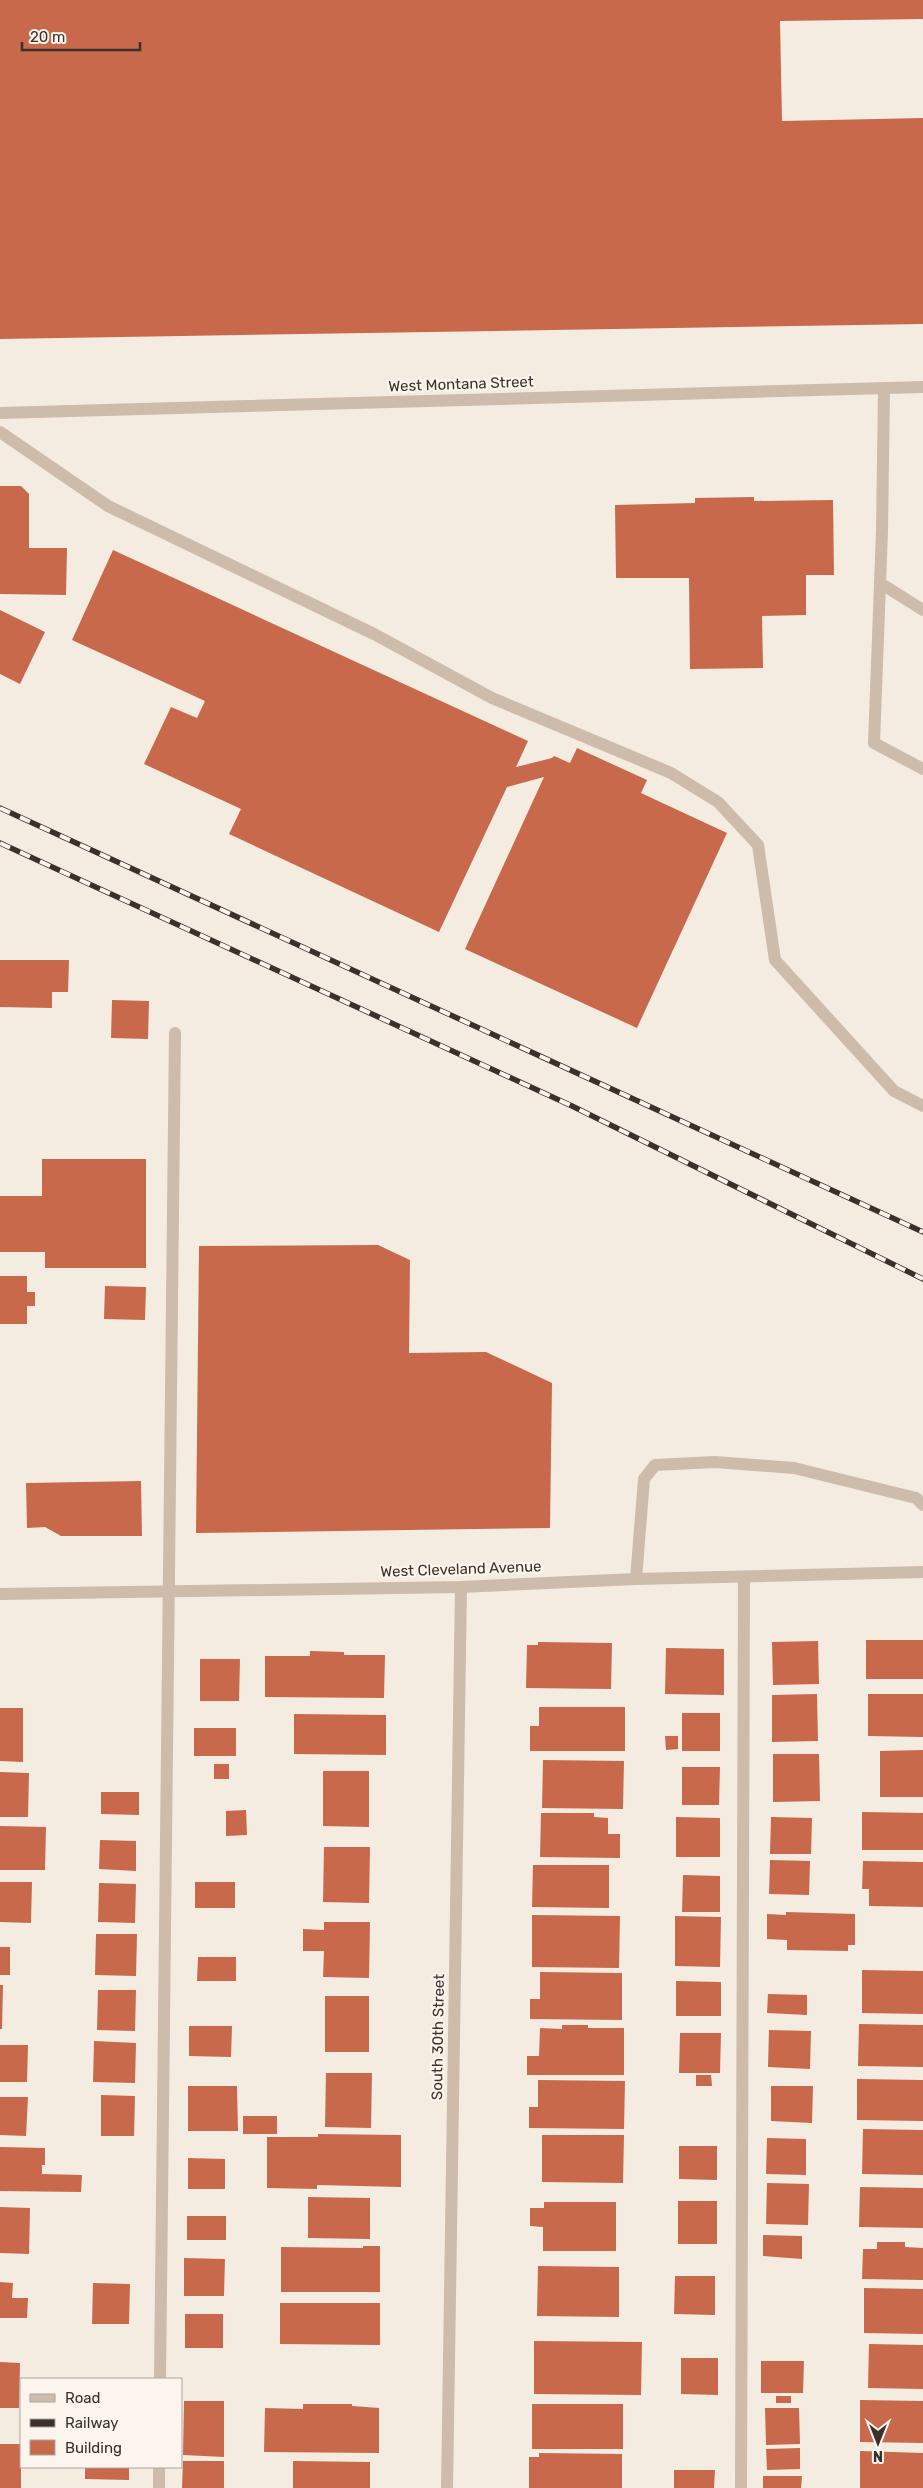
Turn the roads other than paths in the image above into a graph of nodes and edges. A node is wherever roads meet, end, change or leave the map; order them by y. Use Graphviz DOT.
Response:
graph roads {
  1 [pos="923,387"];
  2 [pos="884,388"];
  3 [pos="0,413"];
  4 [pos="0,432"];
  5 [pos="880,584"];
  6 [pos="923,610"];
  7 [pos="923,769"];
  8 [pos="175,1033"];
  9 [pos="923,1106"];
  10 [pos="923,1505"];
  11 [pos="923,1572"];
  12 [pos="744,1577"];
  13 [pos="636,1579"];
  14 [pos="461,1587"];
  15 [pos="170,1592"];
  16 [pos="0,1594"];
  17 [pos="160,2378"];
  18 [pos="159,2468"];
  19 [pos="159,2488"];
  20 [pos="447,2488"];
  21 [pos="741,2488"];
  1 -- 2 [label="street, West Montana Street"];
  2 -- 3 [label="street, West Montana Street"];
  2 -- 5 [label="street"];
  4 -- 9 [label="street"];
  5 -- 6 [label="street"];
  5 -- 7 [label="street"];
  8 -- 15 [label="street"];
  10 -- 13 [label="street"];
  11 -- 12 [label="street, West Cleveland Avenue"];
  12 -- 13 [label="street, West Cleveland Avenue"];
  12 -- 21 [label="street"];
  13 -- 14 [label="street, West Cleveland Avenue"];
  14 -- 15 [label="street, West Cleveland Avenue"];
  14 -- 20 [label="street, South 30th Street"];
  15 -- 16 [label="street, West Cleveland Avenue"];
  15 -- 17 [label="street"];
  18 -- 19 [label="street"];
}
